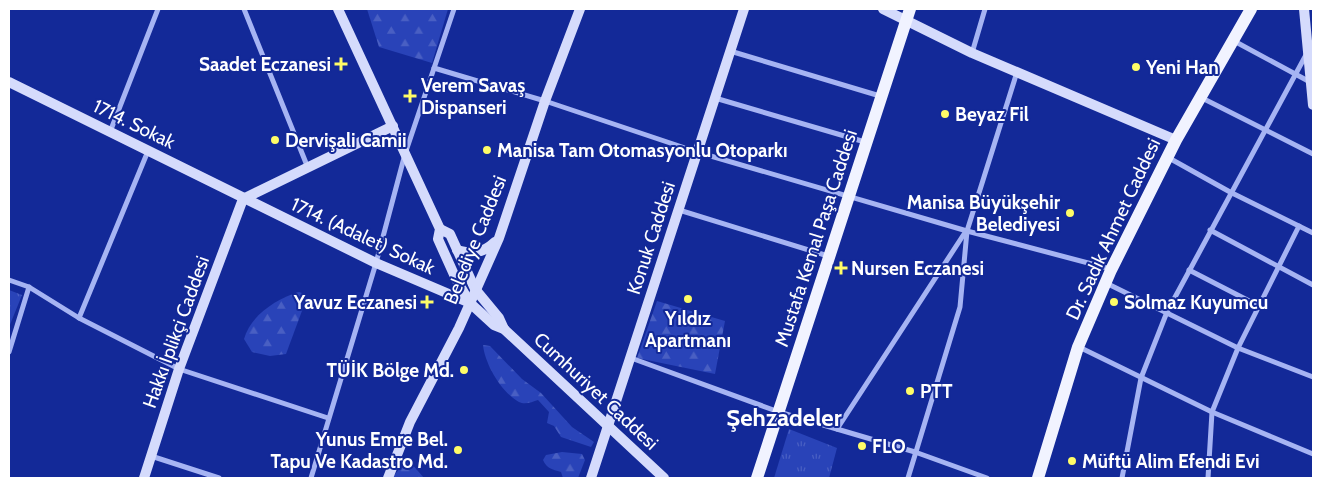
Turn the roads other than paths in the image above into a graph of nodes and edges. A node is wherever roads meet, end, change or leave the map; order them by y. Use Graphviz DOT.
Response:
graph roads {
  1 [pos="158,9"];
  2 [pos="244,9"];
  3 [pos="338,9"];
  4 [pos="454,9"];
  5 [pos="580,9"];
  6 [pos="744,9"];
  7 [pos="883,9"];
  8 [pos="986,9"];
  9 [pos="1251,9"];
  10 [pos="1304,9"];
  11 [pos="908,15"];
  12 [pos="1234,40"];
  13 [pos="730,50"];
  14 [pos="1308,51"];
  15 [pos="972,53"];
  16 [pos="434,68"];
  17 [pos="1017,71"];
  18 [pos="1295,74"];
  19 [pos="9,82"];
  20 [pos="1312,83"];
  21 [pos="881,97"];
  22 [pos="1200,97"];
  23 [pos="714,98"];
  24 [pos="545,101"];
  25 [pos="1313,105"];
  26 [pos="393,126"];
  27 [pos="1264,131"];
  28 [pos="110,132"];
  29 [pos="1176,140"];
  30 [pos="866,143"];
  31 [pos="148,150"];
  32 [pos="697,152"];
  33 [pos="405,154"];
  34 [pos="1313,154"];
  35 [pos="1168,158"];
  36 [pos="308,168"];
  37 [pos="1230,192"];
  38 [pos="850,195"];
  39 [pos="243,199"];
  40 [pos="678,210"];
  41 [pos="1299,226"];
  42 [pos="440,229"];
  43 [pos="1210,230"];
  44 [pos="967,231"];
  45 [pos="1313,233"];
  46 [pos="500,238"];
  47 [pos="457,250"];
  48 [pos="831,256"];
  49 [pos="376,263"];
  50 [pos="1279,266"];
  51 [pos="1111,270"];
  52 [pos="1189,270"];
  53 [pos="9,280"];
  54 [pos="1106,283"];
  55 [pos="1313,285"];
  56 [pos="29,287"];
  57 [pos="475,289"];
  58 [pos="470,303"];
  59 [pos="1259,306"];
  60 [pos="1167,312"];
  61 [pos="79,318"];
  62 [pos="504,329"];
  63 [pos="1078,347"];
  64 [pos="1238,348"];
  65 [pos="9,352"];
  66 [pos="631,358"];
  67 [pos="179,369"];
  68 [pos="1313,377"];
  69 [pos="1141,378"];
  70 [pos="779,412"];
  71 [pos="1212,412"];
  72 [pos="328,418"];
  73 [pos="608,426"];
  74 [pos="837,429"];
  75 [pos="915,452"];
  76 [pos="1313,454"];
  77 [pos="151,456"];
  78 [pos="144,478"];
  79 [pos="219,478"];
  80 [pos="311,478"];
  81 [pos="388,478"];
  82 [pos="591,478"];
  83 [pos="664,478"];
  84 [pos="757,478"];
  85 [pos="908,478"];
  86 [pos="987,478"];
  87 [pos="1038,478"];
  88 [pos="1122,478"];
  89 [pos="1208,478"];
  1 -- 28 [label="street"];
  2 -- 36 [label="street"];
  3 -- 26 [label="street, Cumhuriyet Caddesi"];
  4 -- 16 [label="street"];
  5 -- 24 [label="street, Belediye Caddesi"];
  6 -- 13 [label="street, Konuk Caddesi"];
  7 -- 11 [label="street"];
  8 -- 15 [label="street"];
  9 -- 12 [label="main road, Dr. Sadık Ahmet Caddesi"];
  10 -- 14 [label="street"];
  11 -- 15 [label="street"];
  11 -- 21 [label="main road, Mustafa Kemal Paşa Caddesi"];
  12 -- 18 [label="street"];
  12 -- 22 [label="main road, Dr. Sadık Ahmet Caddesi"];
  13 -- 21 [label="street"];
  13 -- 23 [label="street, Konuk Caddesi"];
  14 -- 18 [label="street"];
  14 -- 20 [label="street"];
  15 -- 17 [label="street"];
  16 -- 24 [label="street"];
  16 -- 33 [label="street"];
  17 -- 29 [label="street"];
  17 -- 44 [label="street"];
  18 -- 20 [label="street"];
  18 -- 27 [label="street"];
  19 -- 28 [label="street, 1714. Sokak"];
  20 -- 25 [label="street"];
  21 -- 30 [label="main road, Mustafa Kemal Paşa Caddesi"];
  22 -- 27 [label="street"];
  22 -- 29 [label="main road, Dr. Sadık Ahmet Caddesi"];
  23 -- 30 [label="street"];
  23 -- 32 [label="street, Konuk Caddesi"];
  24 -- 32 [label="street"];
  24 -- 46 [label="street, Belediye Caddesi"];
  26 -- 33 [label="street, Cumhuriyet Caddesi"];
  26 -- 36 [label="street"];
  27 -- 34 [label="street"];
  27 -- 37 [label="street"];
  28 -- 31 [label="street, 1714. Sokak"];
  29 -- 35 [label="main road, Dr. Sadık Ahmet Caddesi"];
  30 -- 38 [label="main road, Mustafa Kemal Paşa Caddesi"];
  31 -- 39 [label="street, 1714. Sokak"];
  31 -- 61 [label="street"];
  32 -- 38 [label="street"];
  32 -- 40 [label="street, Konuk Caddesi"];
  33 -- 42 [label="street, Cumhuriyet Caddesi"];
  33 -- 49 [label="street"];
  35 -- 37 [label="street"];
  35 -- 51 [label="main road, Dr. Sadık Ahmet Caddesi"];
  36 -- 39 [label="street"];
  37 -- 41 [label="street"];
  37 -- 43 [label="street"];
  38 -- 44 [label="street"];
  38 -- 48 [label="main road, Mustafa Kemal Paşa Caddesi"];
  39 -- 49 [label="street, 1714. (Adalet) Sokak"];
  39 -- 67 [label="street, Hakkı İplikçi Caddesi"];
  40 -- 48 [label="street"];
  40 -- 66 [label="street, Konuk Caddesi"];
  41 -- 45 [label="street"];
  41 -- 50 [label="street"];
  42 -- 47 [label="street, Cumhuriyet Caddesi"];
  42 -- 58 [label="street, Cumhuriyet Caddesi"];
  43 -- 50 [label="street"];
  43 -- 52 [label="street"];
  44 -- 51 [label="street"];
  44 -- 74 [label="street"];
  44 -- 75 [label="street"];
  46 -- 47 [label="street"];
  46 -- 57 [label="street, Belediye Caddesi"];
  47 -- 57 [label="street, Cumhuriyet Caddesi"];
  48 -- 70 [label="main road, Mustafa Kemal Paşa Caddesi"];
  49 -- 58 [label="street, 1714. (Adalet) Sokak"];
  49 -- 72 [label="street"];
  50 -- 55 [label="street"];
  50 -- 59 [label="street"];
  51 -- 54 [label="main road, Dr. Sadık Ahmet Caddesi"];
  52 -- 59 [label="street"];
  52 -- 60 [label="street"];
  53 -- 56 [label="street"];
  54 -- 60 [label="street"];
  54 -- 63 [label="main road, Dr. Sadık Ahmet Caddesi"];
  56 -- 61 [label="street"];
  56 -- 65 [label="street"];
  57 -- 58 [label="street, Belediye Caddesi"];
  57 -- 62 [label="street, Cumhuriyet Caddesi"];
  58 -- 62 [label="street, Cumhuriyet Caddesi"];
  58 -- 81 [label="street, Belediye Caddesi"];
  59 -- 64 [label="street"];
  60 -- 64 [label="street"];
  60 -- 69 [label="street"];
  61 -- 67 [label="street"];
  62 -- 73 [label="street, Cumhuriyet Caddesi"];
  63 -- 69 [label="street"];
  63 -- 87 [label="main road, Dr. Sadık Ahmet Caddesi"];
  64 -- 68 [label="street"];
  64 -- 71 [label="street"];
  66 -- 70 [label="street"];
  66 -- 73 [label="street, Konuk Caddesi"];
  67 -- 72 [label="street"];
  67 -- 77 [label="street, Hakkı İplikçi Caddesi"];
  69 -- 71 [label="street"];
  69 -- 88 [label="street"];
  70 -- 74 [label="street"];
  70 -- 84 [label="main road, Mustafa Kemal Paşa Caddesi"];
  71 -- 76 [label="street"];
  71 -- 89 [label="street"];
  72 -- 80 [label="street"];
  73 -- 82 [label="street, Konuk Caddesi"];
  73 -- 83 [label="street, Cumhuriyet Caddesi"];
  74 -- 75 [label="street"];
  75 -- 85 [label="street"];
  75 -- 86 [label="street"];
  77 -- 78 [label="street, Hakkı İplikçi Caddesi"];
  77 -- 79 [label="street"];
}
